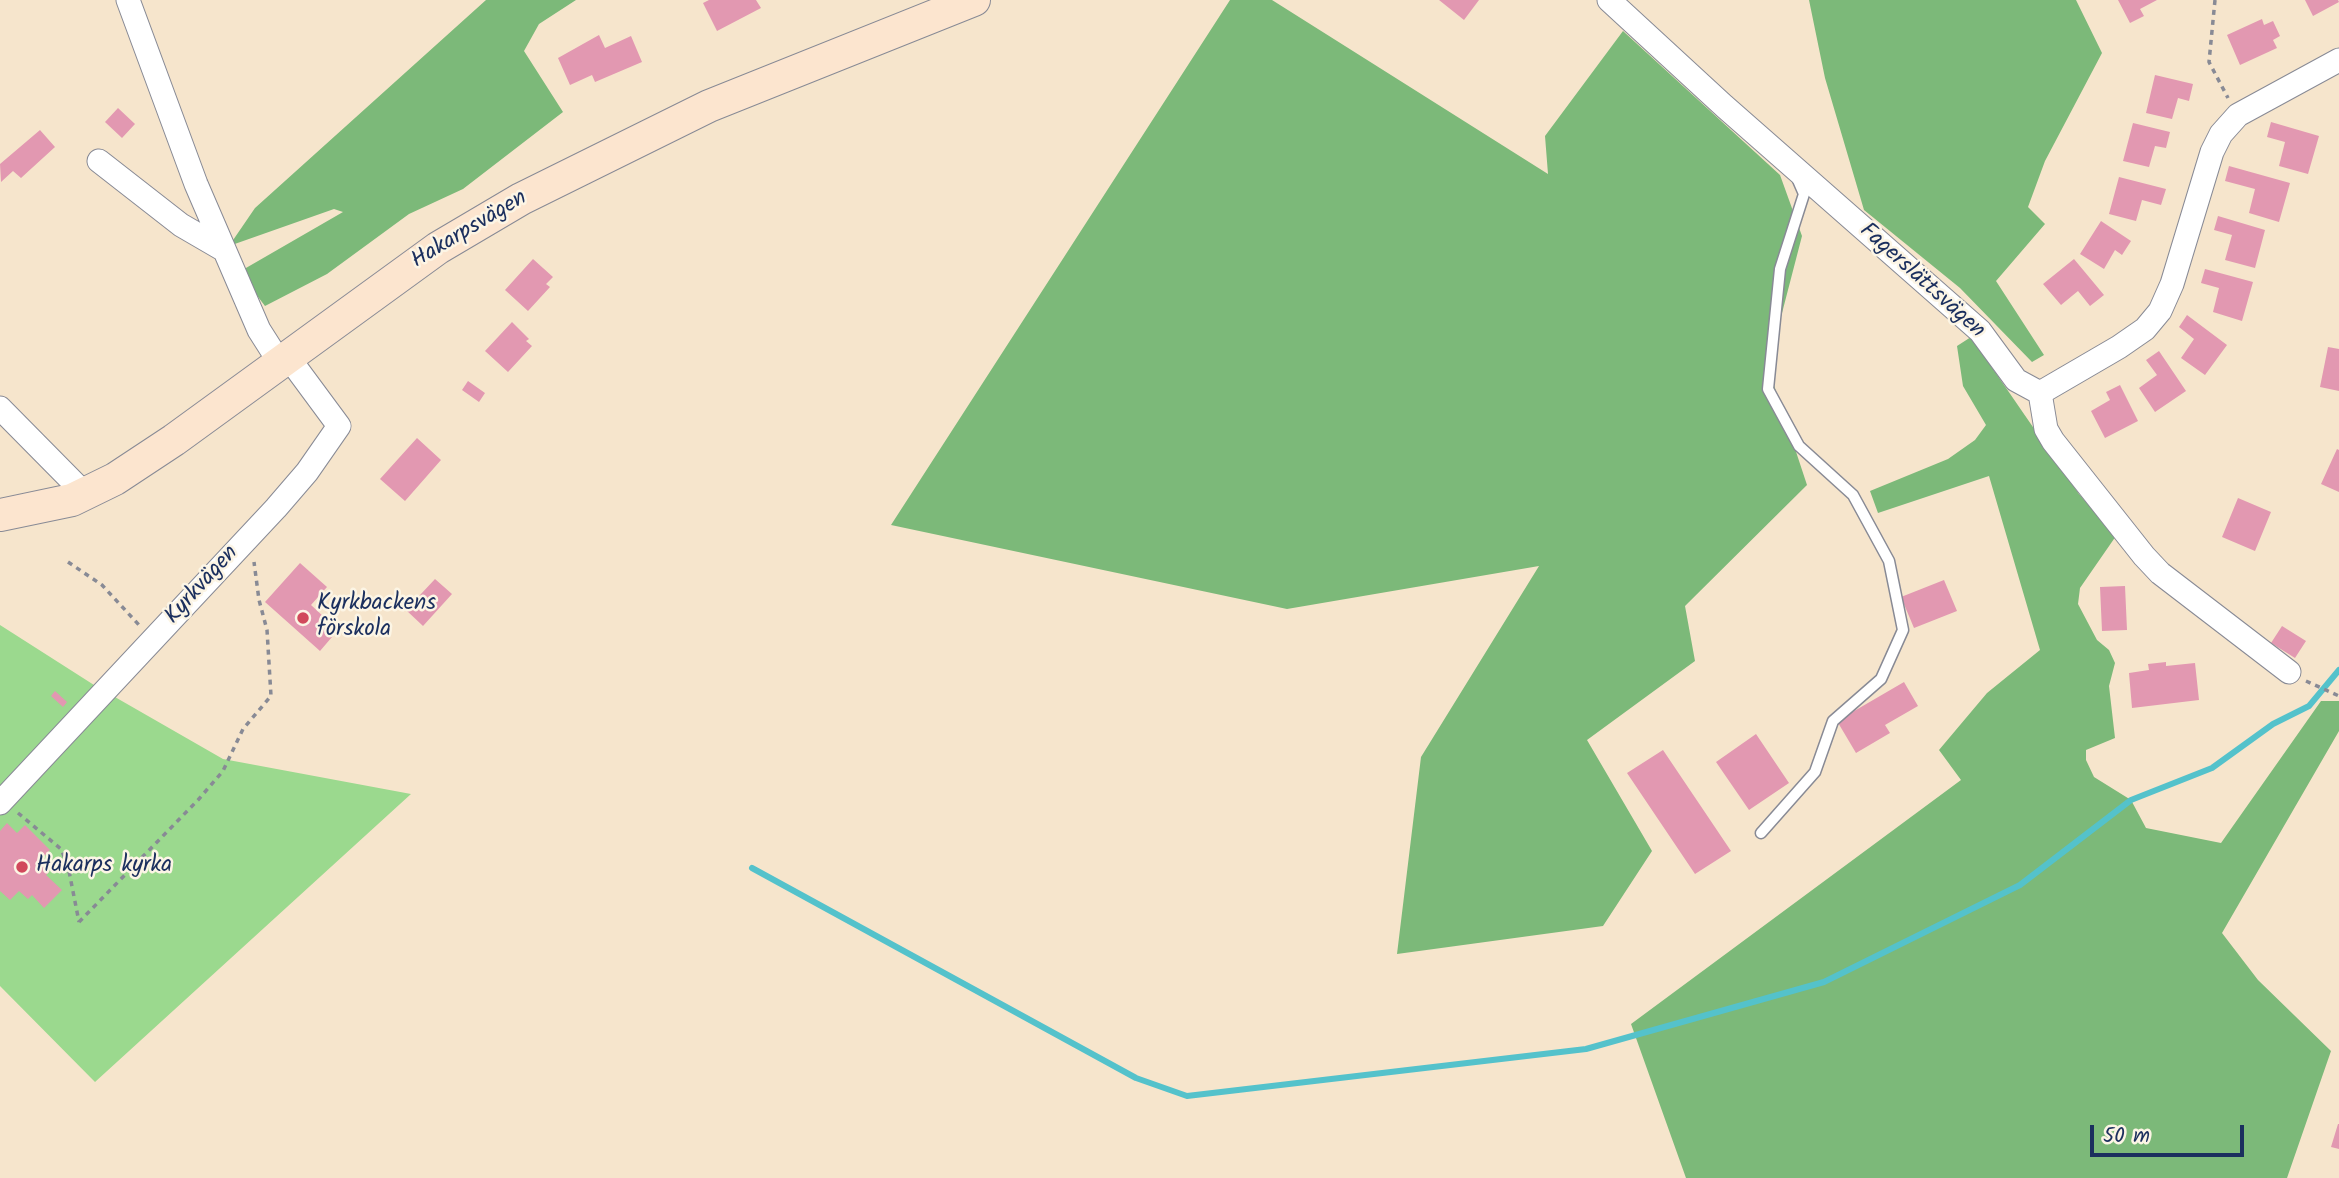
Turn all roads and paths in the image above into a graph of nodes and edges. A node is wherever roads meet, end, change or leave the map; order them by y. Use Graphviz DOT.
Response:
graph roads {
  1 [pos="128,0"];
  2 [pos="974,0"];
  3 [pos="1609,0"];
  4 [pos="2215,0"];
  5 [pos="2339,60"];
  6 [pos="2238,116"];
  7 [pos="99,162"];
  8 [pos="1793,167"];
  9 [pos="224,250"];
  10 [pos="284,360"];
  11 [pos="2040,393"];
  12 [pos="0,408"];
  13 [pos="85,494"];
  14 [pos="0,515"];
  15 [pos="253,532"];
  16 [pos="68,562"];
  17 [pos="141,628"];
  18 [pos="2299,677"];
  19 [pos="2339,696"];
  20 [pos="1,802"];
  21 [pos="1761,833"];
  1 -- 9 [label="street"];
  2 -- 10 [label="street, Hakarpsvägen"];
  3 -- 8 [label="street, Fagerslättsvägen"];
  4 -- 6 [label="path"];
  5 -- 6 [label="street"];
  6 -- 11 [label="street"];
  7 -- 9 [label="street"];
  8 -- 11 [label="street, Fagerslättsvägen"];
  8 -- 21 [label="lane"];
  9 -- 10 [label="street"];
  10 -- 13 [label="street, Hakarpsvägen"];
  10 -- 15 [label="street, Kyrkvägen"];
  11 -- 18 [label="street"];
  12 -- 13 [label="street"];
  13 -- 14 [label="street, Hakarpsvägen"];
  15 -- 20 [label="street, Kyrkvägen"];
  15 -- 20 [label="path"];
  16 -- 17 [label="path"];
  18 -- 19 [label="path"];
}
